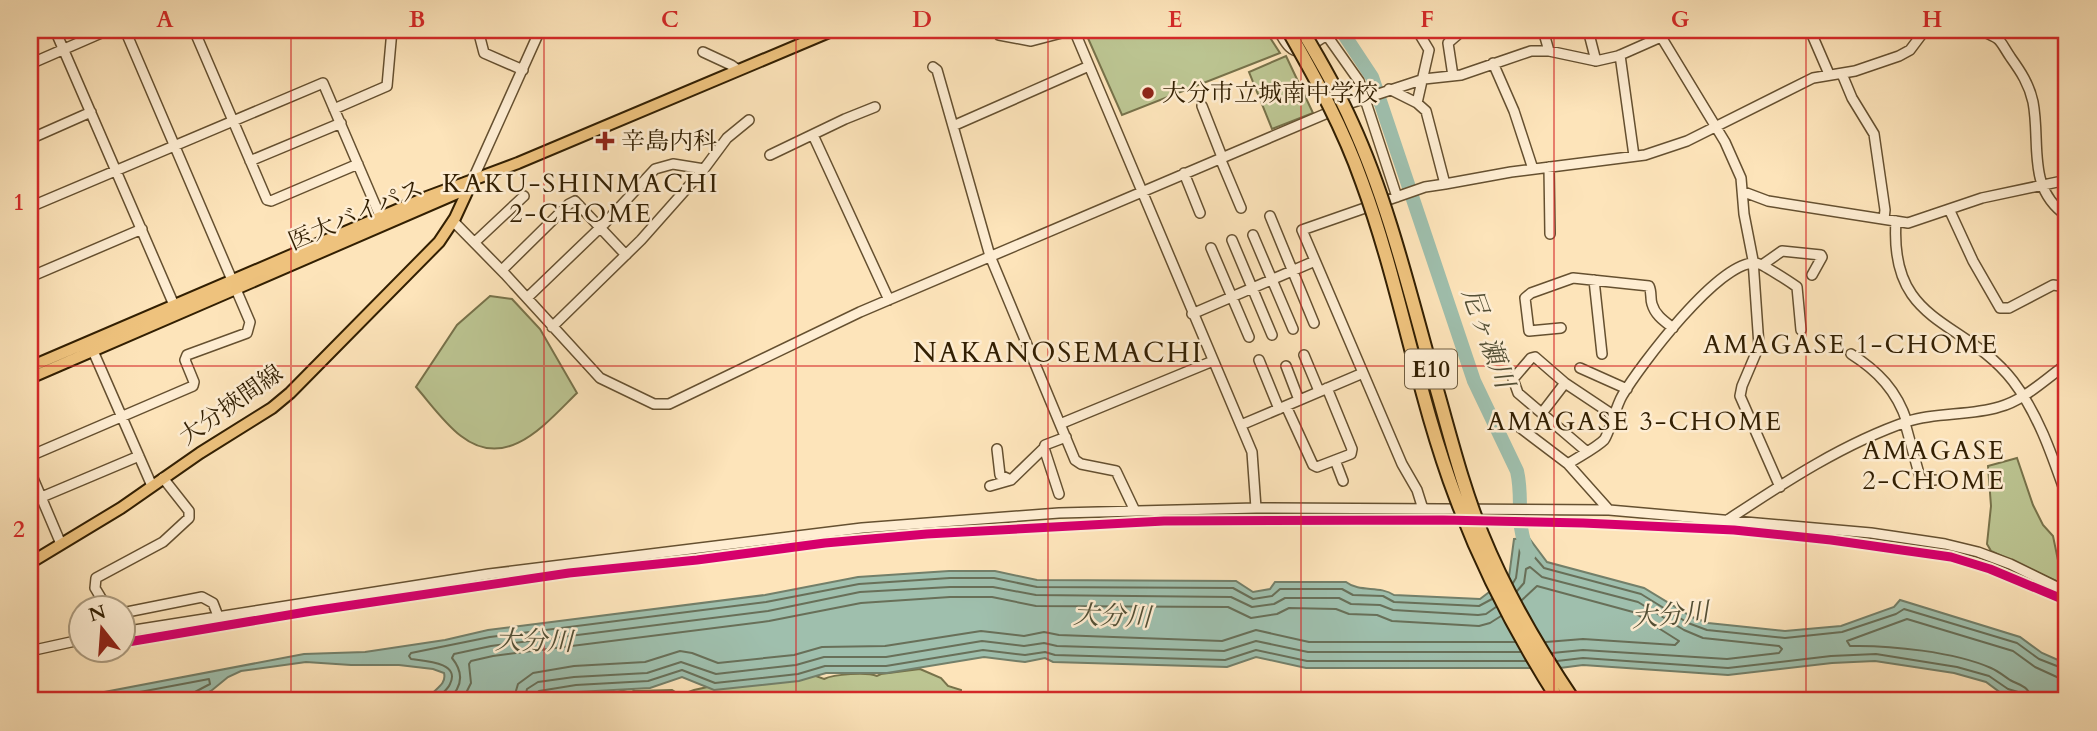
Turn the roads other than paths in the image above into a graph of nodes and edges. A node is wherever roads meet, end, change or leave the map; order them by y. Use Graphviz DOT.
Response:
graph roads {
  1 [pos="55,30"];
  2 [pos="108,30"];
  3 [pos="125,30"];
  4 [pos="194,30"];
  5 [pos="392,30"];
  6 [pos="478,30"];
  7 [pos="540,30"];
  8 [pos="834,30"];
  9 [pos="1074,30"];
  10 [pos="1278,30"];
  11 [pos="1288,30"];
  12 [pos="1301,30"];
  13 [pos="1418,30"];
  14 [pos="1464,30"];
  15 [pos="1543,30"];
  16 [pos="1588,30"];
  17 [pos="1810,30"];
  18 [pos="1925,30"];
  19 [pos="1980,30"];
  20 [pos="1325,32"];
  21 [pos="1659,34"];
  22 [pos="999,36"];
  23 [pos="63,49"];
  24 [pos="1549,51"];
  25 [pos="703,52"];
  26 [pos="1620,55"];
  27 [pos="1596,61"];
  28 [pos="1493,63"];
  29 [pos="30,64"];
  30 [pos="1089,66"];
  31 [pos="933,67"];
  32 [pos="523,70"];
  33 [pos="738,70"];
  34 [pos="1829,74"];
  35 [pos="1842,74"];
  36 [pos="1453,76"];
  37 [pos="1424,79"];
  38 [pos="1389,89"];
  39 [pos="1366,98"];
  40 [pos="1418,103"];
  41 [pos="1202,106"];
  42 [pos="875,107"];
  43 [pos="334,109"];
  44 [pos="91,112"];
  45 [pos="749,120"];
  46 [pos="233,121"];
  47 [pos="341,123"];
  48 [pos="953,126"];
  49 [pos="1714,126"];
  50 [pos="813,135"];
  51 [pos="30,139"];
  52 [pos="174,145"];
  53 [pos="770,155"];
  54 [pos="1634,156"];
  55 [pos="1221,158"];
  56 [pos="250,161"];
  57 [pos="358,164"];
  58 [pos="1549,167"];
  59 [pos="704,169"];
  60 [pos="1534,169"];
  61 [pos="116,170"];
  62 [pos="1184,173"];
  63 [pos="2067,180"];
  64 [pos="470,184"];
  65 [pos="1445,184"];
  66 [pos="2042,185"];
  67 [pos="1142,191"];
  68 [pos="1744,192"];
  69 [pos="524,196"];
  70 [pos="1397,197"];
  71 [pos="30,207"];
  72 [pos="1241,208"];
  73 [pos="1949,209"];
  74 [pos="1200,213"];
  75 [pos="1269,216"];
  76 [pos="2067,216"];
  77 [pos="1884,219"];
  78 [pos="383,221"];
  79 [pos="453,221"];
  80 [pos="1896,221"];
  81 [pos="599,227"];
  82 [pos="142,229"];
  83 [pos="1550,234"];
  84 [pos="1253,235"];
  85 [pos="1232,240"];
  86 [pos="475,242"];
  87 [pos="1211,248"];
  88 [pos="626,255"];
  89 [pos="990,256"];
  90 [pos="1315,261"];
  91 [pos="1758,264"];
  92 [pos="502,270"];
  93 [pos="1292,271"];
  94 [pos="1812,275"];
  95 [pos="30,277"];
  96 [pos="1272,280"];
  97 [pos="1594,280"];
  98 [pos="234,285"];
  99 [pos="1252,288"];
  100 [pos="2067,295"];
  101 [pos="1232,297"];
  102 [pos="527,298"];
  103 [pos="888,300"];
  104 [pos="174,305"];
  105 [pos="1192,314"];
  106 [pos="1314,323"];
  107 [pos="552,327"];
  108 [pos="1561,328"];
  109 [pos="1673,328"];
  110 [pos="1293,329"];
  111 [pos="1801,330"];
  112 [pos="1272,335"];
  113 [pos="1249,337"];
  114 [pos="93,351"];
  115 [pos="1602,354"];
  116 [pos="1851,354"];
  117 [pos="1304,355"];
  118 [pos="1259,360"];
  119 [pos="1213,361"];
  120 [pos="2067,365"];
  121 [pos="1286,366"];
  122 [pos="30,367"];
  123 [pos="1580,368"];
  124 [pos="1363,373"];
  125 [pos="30,378"];
  126 [pos="1565,383"];
  127 [pos="1627,389"];
  128 [pos="1323,390"];
  129 [pos="2023,396"];
  130 [pos="1300,400"];
  131 [pos="1283,407"];
  132 [pos="1542,413"];
  133 [pos="1613,415"];
  134 [pos="122,417"];
  135 [pos="1906,422"];
  136 [pos="1514,423"];
  137 [pos="1060,424"];
  138 [pos="1241,425"];
  139 [pos="1066,437"];
  140 [pos="1044,448"];
  141 [pos="997,449"];
  142 [pos="1586,451"];
  143 [pos="30,456"];
  144 [pos="139,456"];
  145 [pos="1335,460"];
  146 [pos="1568,464"];
  147 [pos="30,471"];
  148 [pos="163,478"];
  149 [pos="1012,480"];
  150 [pos="1935,480"];
  151 [pos="1343,481"];
  152 [pos="152,486"];
  153 [pos="990,486"];
  154 [pos="1780,487"];
  155 [pos="1059,494"];
  156 [pos="41,498"];
  157 [pos="2067,498"];
  158 [pos="30,502"];
  159 [pos="1256,508"];
  160 [pos="1423,509"];
  161 [pos="1609,510"];
  162 [pos="1135,511"];
  163 [pos="1729,519"];
  164 [pos="61,544"];
  165 [pos="30,563"];
  166 [pos="2067,592"];
  167 [pos="99,594"];
  168 [pos="136,610"];
  169 [pos="218,615"];
  170 [pos="136,630"];
  171 [pos="66,643"];
  172 [pos="30,651"];
  173 [pos="1559,701"];
  174 [pos="1574,701"];
  1 -- 23 [label="street"];
  2 -- 23 [label="street"];
  3 -- 52 [label="street"];
  4 -- 46 [label="street"];
  5 -- 43 [label="street"];
  6 -- 32 [label="street"];
  7 -- 32 [label="street"];
  8 -- 33 [label="main road"];
  9 -- 22 [label="street"];
  9 -- 30 [label="street"];
  10 -- 20 [label="street"];
  11 -- 173 [label="highway, E10, bridge"];
  12 -- 174 [label="highway, E10, bridge"];
  13 -- 37 [label="street"];
  14 -- 36 [label="street"];
  15 -- 24 [label="street"];
  16 -- 27 [label="street"];
  17 -- 34 [label="street"];
  18 -- 35 [label="street"];
  19 -- 66 [label="street"];
  20 -- 39 [label="street"];
  21 -- 26 [label="street"];
  21 -- 49 [label="street"];
  23 -- 29 [label="street"];
  23 -- 44 [label="street"];
  24 -- 27 [label="street"];
  24 -- 28 [label="street"];
  25 -- 33 [label="street"];
  26 -- 27 [label="street"];
  26 -- 54 [label="street"];
  28 -- 36 [label="street"];
  28 -- 60 [label="street"];
  30 -- 48 [label="street"];
  30 -- 67 [label="street"];
  31 -- 48 [label="street"];
  32 -- 64 [label="street"];
  33 -- 64 [label="main road, 医大バイパス"];
  34 -- 35 [label="street"];
  34 -- 49 [label="street"];
  35 -- 77 [label="street"];
  36 -- 37 [label="street"];
  37 -- 38 [label="street"];
  37 -- 40 [label="street"];
  38 -- 39 [label="street"];
  38 -- 40 [label="street"];
  39 -- 55 [label="street"];
  39 -- 70 [label="street"];
  40 -- 65 [label="street"];
  41 -- 55 [label="street"];
  42 -- 50 [label="street"];
  43 -- 46 [label="street"];
  43 -- 47 [label="street"];
  44 -- 51 [label="street"];
  44 -- 61 [label="street"];
  45 -- 59 [label="street"];
  46 -- 52 [label="street"];
  46 -- 56 [label="street"];
  47 -- 56 [label="street"];
  47 -- 57 [label="street"];
  48 -- 89 [label="street"];
  49 -- 54 [label="street"];
  49 -- 68 [label="street"];
  50 -- 53 [label="street"];
  50 -- 103 [label="street"];
  52 -- 61 [label="street"];
  52 -- 98 [label="street"];
  54 -- 58 [label="street"];
  55 -- 62 [label="street"];
  55 -- 72 [label="street"];
  56 -- 57 [label="street"];
  57 -- 78 [label="street"];
  58 -- 60 [label="street"];
  58 -- 83 [label="street"];
  59 -- 81 [label="street"];
  59 -- 88 [label="street"];
  60 -- 65 [label="street"];
  61 -- 71 [label="street"];
  61 -- 82 [label="street"];
  62 -- 67 [label="street"];
  62 -- 74 [label="street"];
  63 -- 66 [label="street"];
  64 -- 78 [label="main road, 医大バイパス"];
  64 -- 79 [label="main road, 大分挾間線"];
  65 -- 70 [label="street"];
  66 -- 73 [label="street"];
  66 -- 76 [label="street"];
  67 -- 89 [label="street"];
  67 -- 105 [label="street"];
  68 -- 77 [label="street"];
  68 -- 91 [label="street"];
  69 -- 86 [label="street"];
  70 -- 90 [label="street"];
  73 -- 80 [label="street"];
  73 -- 100 [label="street"];
  75 -- 93 [label="street"];
  77 -- 80 [label="street"];
  78 -- 98 [label="main road, 医大バイパス"];
  79 -- 86 [label="street"];
  79 -- 148 [label="main road, 大分挾間線"];
  80 -- 129 [label="street"];
  81 -- 88 [label="street"];
  81 -- 92 [label="street"];
  81 -- 102 [label="street"];
  82 -- 95 [label="street"];
  82 -- 104 [label="street"];
  84 -- 96 [label="street"];
  85 -- 99 [label="street"];
  86 -- 92 [label="street"];
  87 -- 101 [label="street"];
  88 -- 107 [label="street"];
  89 -- 103 [label="street"];
  89 -- 137 [label="street"];
  90 -- 93 [label="street"];
  90 -- 124 [label="street"];
  91 -- 94 [label="street"];
  91 -- 109 [label="street"];
  91 -- 111 [label="street"];
  91 -- 154 [label="street"];
  92 -- 102 [label="street"];
  93 -- 96 [label="street"];
  93 -- 106 [label="street"];
  96 -- 99 [label="street"];
  96 -- 110 [label="street"];
  97 -- 108 [label="street"];
  97 -- 109 [label="street"];
  97 -- 115 [label="street"];
  98 -- 104 [label="main road, 医大バイパス"];
  98 -- 114 [label="main road, 医大バイパス"];
  98 -- 134 [label="street"];
  99 -- 101 [label="street"];
  99 -- 112 [label="street"];
  101 -- 105 [label="street"];
  101 -- 113 [label="street"];
  102 -- 107 [label="street"];
  103 -- 107 [label="street"];
  104 -- 122 [label="main road, 医大バイパス"];
  105 -- 119 [label="street"];
  109 -- 127 [label="street"];
  114 -- 125 [label="main road, 医大バイパス"];
  114 -- 134 [label="street"];
  116 -- 135 [label="street"];
  117 -- 128 [label="street"];
  118 -- 131 [label="street"];
  119 -- 137 [label="street"];
  119 -- 138 [label="street"];
  120 -- 129 [label="street"];
  121 -- 130 [label="street"];
  123 -- 127 [label="street"];
  124 -- 128 [label="street"];
  124 -- 160 [label="street"];
  126 -- 132 [label="street"];
  126 -- 132 [label="street"];
  126 -- 133 [label="street"];
  127 -- 133 [label="street"];
  128 -- 130 [label="street"];
  128 -- 145 [label="street"];
  129 -- 135 [label="street"];
  129 -- 157 [label="street"];
  130 -- 131 [label="street"];
  131 -- 138 [label="street"];
  131 -- 145 [label="street"];
  132 -- 142 [label="street"];
  133 -- 142 [label="street"];
  134 -- 143 [label="street"];
  134 -- 144 [label="street"];
  135 -- 150 [label="street"];
  135 -- 154 [label="street"];
  136 -- 146 [label="street"];
  137 -- 139 [label="street"];
  138 -- 159 [label="street"];
  139 -- 140 [label="street"];
  139 -- 162 [label="street"];
  140 -- 149 [label="street"];
  140 -- 155 [label="street"];
  141 -- 149 [label="street"];
  142 -- 146 [label="street"];
  144 -- 152 [label="street"];
  144 -- 156 [label="street"];
  145 -- 151 [label="street"];
  146 -- 161 [label="street"];
  147 -- 156 [label="street"];
  148 -- 152 [label="main road, 大分挾間線"];
  148 -- 167 [label="street"];
  149 -- 153 [label="street"];
  152 -- 164 [label="main road, 大分挾間線"];
  154 -- 163 [label="street"];
  156 -- 158 [label="street"];
  156 -- 164 [label="street"];
  159 -- 160 [label="street"];
  159 -- 162 [label="street"];
  160 -- 161 [label="street"];
  161 -- 163 [label="street"];
  162 -- 169 [label="street"];
  163 -- 166 [label="street"];
  164 -- 165 [label="main road, 大分挾間線"];
  168 -- 169 [label="street"];
  169 -- 170 [label="street"];
  171 -- 172 [label="street"];
}
